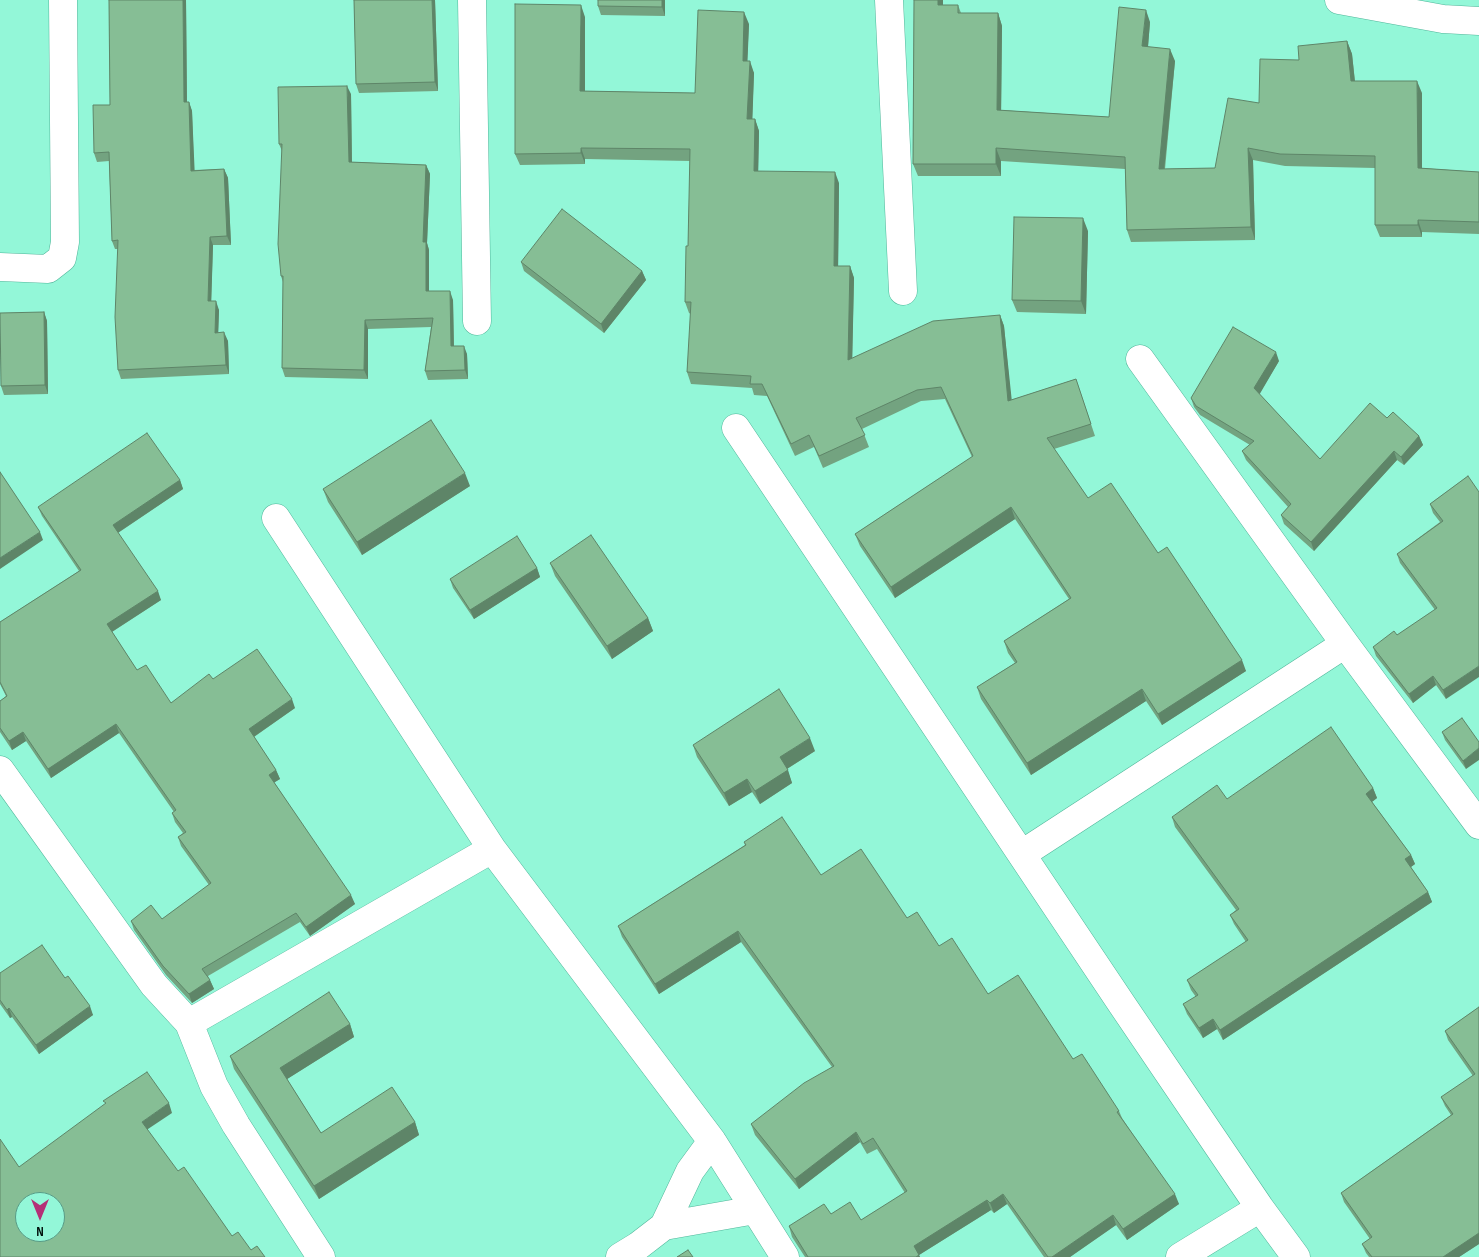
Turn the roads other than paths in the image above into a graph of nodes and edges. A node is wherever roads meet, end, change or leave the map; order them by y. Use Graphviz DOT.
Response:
graph roads {
  1 [pos="63,0"];
  2 [pos="472,0"];
  3 [pos="889,0"];
  4 [pos="1339,0"];
  5 [pos="1479,21"];
  6 [pos="0,267"];
  7 [pos="902,291"];
  8 [pos="477,321"];
  9 [pos="1140,359"];
  10 [pos="736,428"];
  11 [pos="276,518"];
  12 [pos="1345,644"];
  13 [pos="0,770"];
  14 [pos="1479,825"];
  15 [pos="492,850"];
  16 [pos="1022,854"];
  17 [pos="189,1023"];
  18 [pos="712,1141"];
  19 [pos="1260,1208"];
  20 [pos="755,1210"];
  21 [pos="664,1226"];
  22 [pos="321,1257"];
  23 [pos="620,1257"];
  24 [pos="785,1257"];
  25 [pos="1180,1257"];
  26 [pos="1296,1257"];
  1 -- 6 [label="street"];
  2 -- 8 [label="street"];
  3 -- 7 [label="street"];
  4 -- 5 [label="street"];
  9 -- 12 [label="street"];
  10 -- 16 [label="street"];
  11 -- 15 [label="street"];
  12 -- 14 [label="street"];
  12 -- 16 [label="street"];
  13 -- 17 [label="street"];
  15 -- 17 [label="street"];
  15 -- 18 [label="street"];
  16 -- 19 [label="street"];
  17 -- 22 [label="street"];
  18 -- 20 [label="street"];
  18 -- 21 [label="street"];
  19 -- 25 [label="street"];
  19 -- 26 [label="street"];
  20 -- 21 [label="street"];
  20 -- 24 [label="street"];
  21 -- 23 [label="street"];
}
